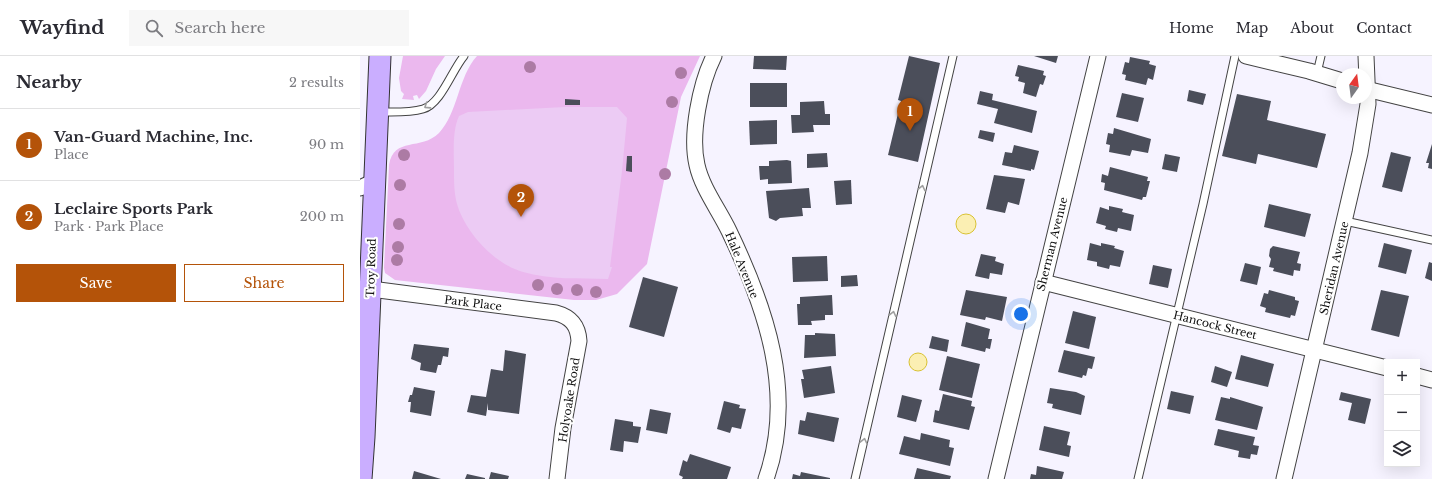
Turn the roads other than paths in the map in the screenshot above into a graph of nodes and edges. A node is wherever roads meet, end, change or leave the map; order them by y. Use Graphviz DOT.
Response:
graph roads {
  1 [pos="380,56"];
  2 [pos="464,56"];
  3 [pos="714,56"];
  4 [pos="953,56"];
  5 [pos="1098,56"];
  6 [pos="1235,56"];
  7 [pos="1246,56"];
  8 [pos="1321,56"];
  9 [pos="1366,56"];
  10 [pos="1274,59"];
  11 [pos="1366,68"];
  12 [pos="1317,73"];
  13 [pos="1336,79"];
  14 [pos="1372,90"];
  15 [pos="1368,104"];
  16 [pos="1432,105"];
  17 [pos="378,112"];
  18 [pos="367,185"];
  19 [pos="1345,221"];
  20 [pos="1432,240"];
  21 [pos="1043,282"];
  22 [pos="370,289"];
  23 [pos="1176,316"];
  24 [pos="573,321"];
  25 [pos="1314,350"];
  26 [pos="1384,367"];
  27 [pos="1420,377"];
  28 [pos="1432,380"];
  29 [pos="361,479"];
  30 [pos="557,479"];
  31 [pos="766,479"];
  32 [pos="855,479"];
  33 [pos="996,479"];
  34 [pos="1138,479"];
  35 [pos="1284,479"];
  1 -- 17 [label="main road, Troy Road"];
  2 -- 17 [label="lane, one-way"];
  3 -- 31 [label="street, Hale Avenue"];
  32 -- 4 [label="lane, one-way"];
  5 -- 21 [label="street, Sherman Avenue"];
  6 -- 23 [label="lane"];
  7 -- 10 [label="street"];
  8 -- 12 [label="lane"];
  9 -- 11 [label="street, Sheridan Avenue"];
  10 -- 12 [label="street"];
  12 -- 13 [label="street"];
  14 -- 16 [label="street"];
  15 -- 19 [label="street, Sheridan Avenue"];
  17 -- 18 [label="main road, Troy Road"];
  18 -- 22 [label="main road, Troy Road"];
  19 -- 20 [label="lane"];
  19 -- 25 [label="street, Sheridan Avenue"];
  21 -- 23 [label="street, Hancock Street"];
  21 -- 33 [label="street, Sherman Avenue"];
  22 -- 24 [label="street, Park Place"];
  22 -- 29 [label="main road, Troy Road"];
  23 -- 25 [label="street, Hancock Street"];
  23 -- 34 [label="lane"];
  24 -- 30 [label="street, Holyoake Road"];
  25 -- 26 [label="street, Hancock Street"];
  25 -- 35 [label="street, Sheridan Avenue"];
  27 -- 28 [label="street"];
}
